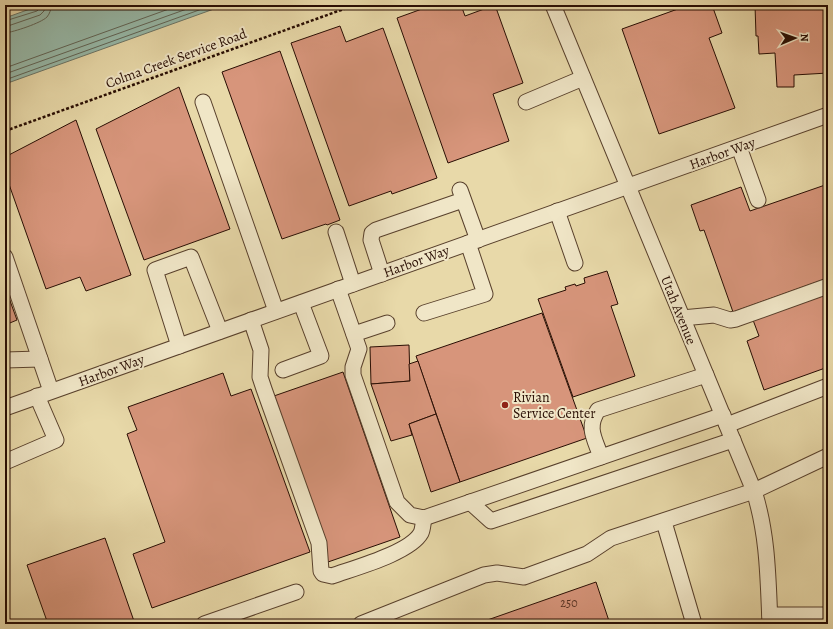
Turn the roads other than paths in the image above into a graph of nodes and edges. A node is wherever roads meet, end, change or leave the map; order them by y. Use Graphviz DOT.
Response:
graph roads {
  1 [pos="553,5"];
  2 [pos="583,78"];
  3 [pos="203,102"];
  4 [pos="526,102"];
  5 [pos="828,115"];
  6 [pos="739,147"];
  7 [pos="628,186"];
  8 [pos="758,200"];
  9 [pos="557,211"];
  10 [pos="336,232"];
  11 [pos="473,241"];
  12 [pos="5,257"];
  13 [pos="575,263"];
  14 [pos="382,274"];
  15 [pos="353,284"];
  16 [pos="828,286"];
  17 [pos="338,289"];
  18 [pos="301,302"];
  19 [pos="276,311"];
  20 [pos="424,313"];
  21 [pos="682,318"];
  22 [pos="250,320"];
  23 [pos="387,323"];
  24 [pos="220,331"];
  25 [pos="354,334"];
  26 [pos="179,346"];
  27 [pos="40,359"];
  28 [pos="5,360"];
  29 [pos="283,370"];
  30 [pos="706,375"];
  31 [pos="828,386"];
  32 [pos="44,394"];
  33 [pos="5,408"];
  34 [pos="725,420"];
  35 [pos="733,440"];
  36 [pos="828,456"];
  37 [pos="601,457"];
  38 [pos="5,462"];
  39 [pos="754,492"];
  40 [pos="470,502"];
  41 [pos="424,518"];
  42 [pos="664,522"];
  43 [pos="296,592"];
  44 [pos="828,615"];
  45 [pos="770,620"];
  46 [pos="204,624"];
  47 [pos="361,624"];
  48 [pos="694,624"];
  1 -- 2 [label="street, Utah Avenue"];
  2 -- 4 [label="street"];
  2 -- 7 [label="street, Utah Avenue"];
  3 -- 19 [label="street"];
  5 -- 6 [label="street, Harbor Way"];
  6 -- 7 [label="street, Harbor Way"];
  6 -- 8 [label="street"];
  7 -- 9 [label="street, Harbor Way"];
  7 -- 21 [label="street, Utah Avenue"];
  9 -- 11 [label="street, Harbor Way"];
  9 -- 13 [label="street"];
  10 -- 15 [label="street"];
  11 -- 14 [label="street, Harbor Way"];
  11 -- 14 [label="street"];
  11 -- 20 [label="street"];
  12 -- 27 [label="street"];
  14 -- 15 [label="street, Harbor Way"];
  15 -- 17 [label="street, Harbor Way"];
  16 -- 21 [label="street"];
  17 -- 18 [label="street, Harbor Way"];
  17 -- 25 [label="street"];
  18 -- 19 [label="street, Harbor Way"];
  18 -- 29 [label="street"];
  19 -- 22 [label="street, Harbor Way"];
  21 -- 30 [label="street, Utah Avenue"];
  22 -- 24 [label="street, Harbor Way"];
  22 -- 41 [label="street"];
  23 -- 25 [label="street"];
  24 -- 26 [label="street, Harbor Way"];
  24 -- 26 [label="street"];
  25 -- 41 [label="street"];
  26 -- 32 [label="street, Harbor Way"];
  27 -- 28 [label="street"];
  27 -- 32 [label="street"];
  30 -- 34 [label="street, Utah Avenue"];
  30 -- 37 [label="street"];
  31 -- 34 [label="street"];
  32 -- 33 [label="street, Harbor Way"];
  32 -- 38 [label="street"];
  34 -- 35 [label="street, Utah Avenue"];
  34 -- 37 [label="street"];
  35 -- 39 [label="street, Utah Avenue"];
  35 -- 40 [label="street"];
  36 -- 39 [label="street"];
  37 -- 40 [label="street"];
  39 -- 42 [label="street"];
  39 -- 45 [label="street, Utah Avenue"];
  40 -- 41 [label="street"];
  42 -- 47 [label="street"];
  42 -- 48 [label="street"];
  43 -- 46 [label="street"];
  44 -- 45 [label="street"];
}
